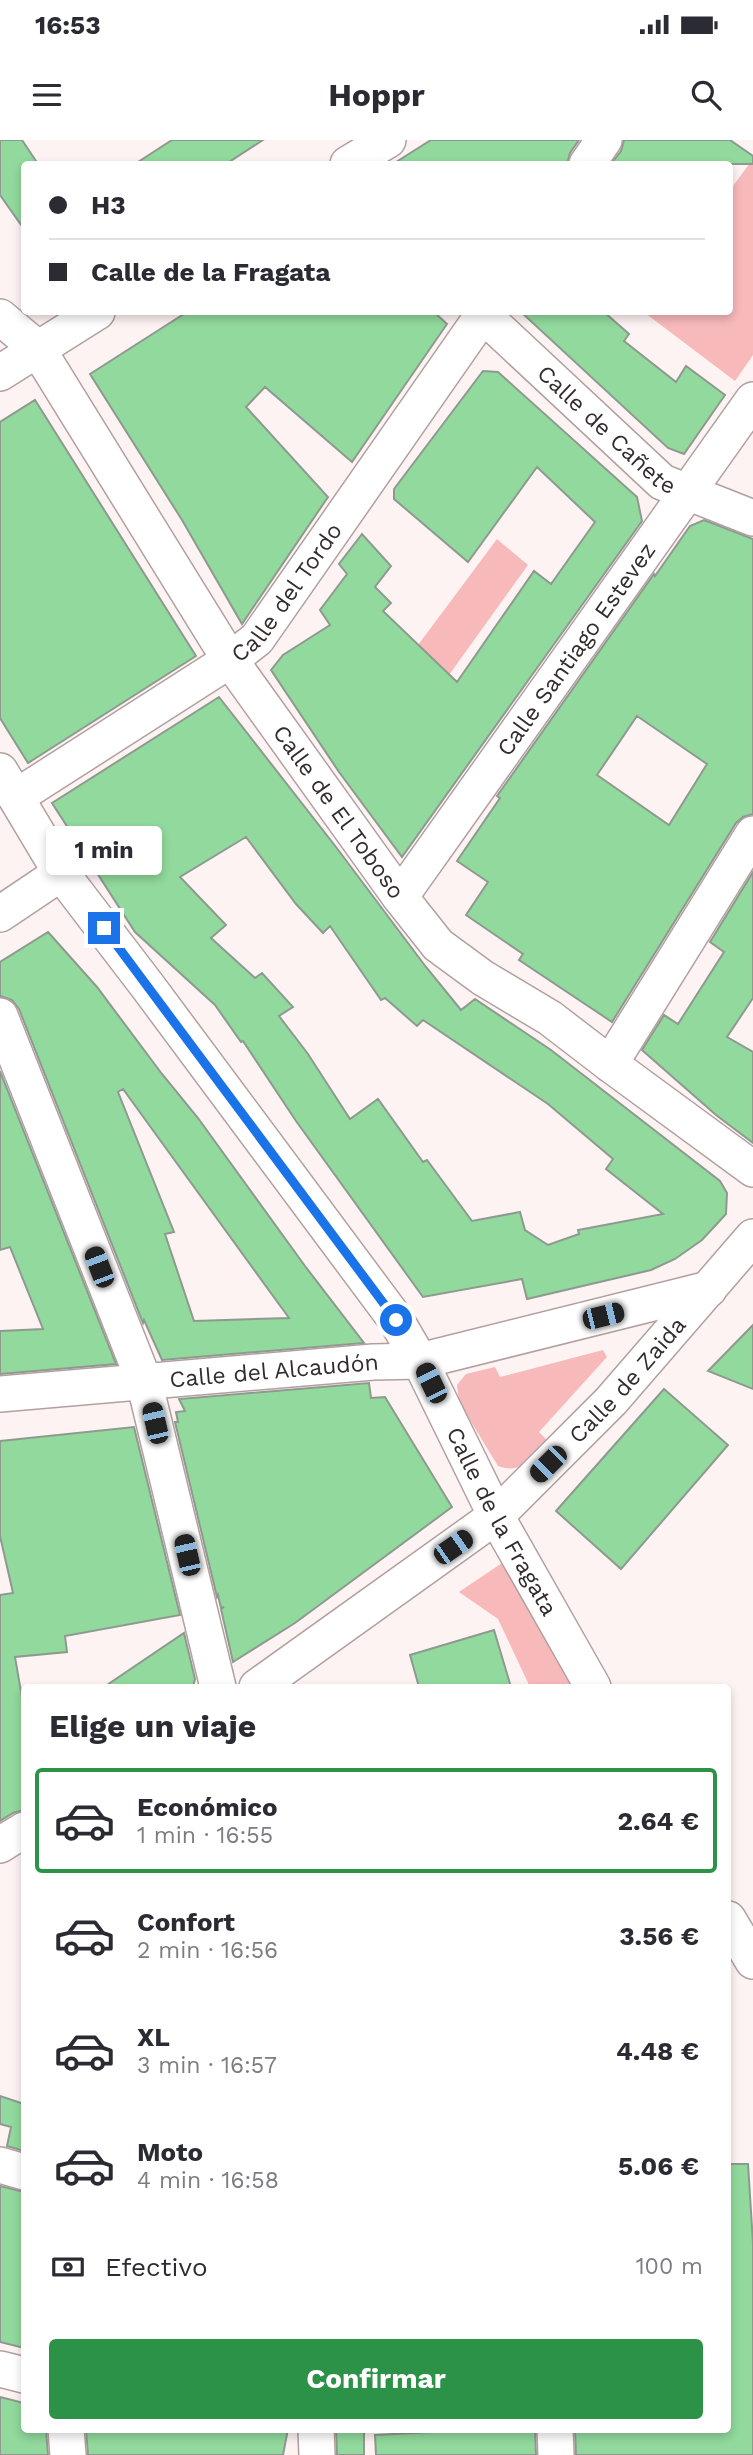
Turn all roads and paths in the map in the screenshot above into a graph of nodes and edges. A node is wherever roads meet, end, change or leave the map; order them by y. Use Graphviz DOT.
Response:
graph roads {
  1 [pos="388,140"];
  2 [pos="604,140"];
  3 [pos="353,161"];
  4 [pos="589,161"];
  5 [pos="92,315"];
  6 [pos="481,315"];
  7 [pos="486,315"];
  8 [pos="0,317"];
  9 [pos="37,348"];
  10 [pos="0,373"];
  11 [pos="753,400"];
  12 [pos="688,492"];
  13 [pos="753,518"];
  14 [pos="230,660"];
  15 [pos="8,784"];
  16 [pos="753,834"];
  17 [pos="61,873"];
  18 [pos="400,897"];
  19 [pos="0,914"];
  20 [pos="0,1016"];
  21 [pos="610,1064"];
  22 [pos="753,1169"];
  23 [pos="753,1237"];
  24 [pos="709,1289"];
  25 [pos="420,1361"];
  26 [pos="144,1381"];
  27 [pos="0,1394"];
  28 [pos="496,1516"];
  29 [pos="217,1684"];
  30 [pos="261,1684"];
  31 [pos="591,1684"];
  32 [pos="21,1832"];
  33 [pos="0,1845"];
  34 [pos="731,1924"];
  35 [pos="731,1960"];
  36 [pos="753,1961"];
  37 [pos="753,1968"];
  38 [pos="0,2165"];
  39 [pos="21,2171"];
  40 [pos="0,2369"];
  41 [pos="21,2374"];
  42 [pos="66,2433"];
  43 [pos="316,2433"];
  44 [pos="555,2433"];
  45 [pos="68,2455"];
  46 [pos="317,2455"];
  47 [pos="556,2455"];
  1 -- 3 [label="street"];
  2 -- 4 [label="street"];
  5 -- 9 [label="street"];
  6 -- 14 [label="street, Calle del Tordo"];
  7 -- 12 [label="street, Calle de Cañete"];
  8 -- 9 [label="street, Calle de El Toboso"];
  9 -- 10 [label="street"];
  9 -- 14 [label="street, Calle de El Toboso"];
  11 -- 12 [label="street, Calle Santiago Estevez"];
  12 -- 13 [label="street, Calle de Cañete"];
  12 -- 18 [label="street, Calle Santiago Estevez"];
  14 -- 15 [label="street, Calle del Tordo"];
  14 -- 18 [label="street, Calle de El Toboso"];
  15 -- 17 [label="street, Calle de la Fragata"];
  16 -- 21 [label="street"];
  17 -- 19 [label="street"];
  17 -- 25 [label="street, Calle de la Fragata"];
  18 -- 21 [label="street, Calle de El Toboso"];
  20 -- 26 [label="street"];
  21 -- 22 [label="street, Calle de El Toboso"];
  23 -- 24 [label="street, Calle de Zaida"];
  24 -- 25 [label="street, Calle del Alcaudón"];
  24 -- 28 [label="street, Calle de Zaida"];
  25 -- 26 [label="street, Calle del Alcaudón"];
  25 -- 28 [label="street, Calle de la Fragata"];
  26 -- 27 [label="street, Calle del Alcaudón"];
  26 -- 29 [label="street"];
  28 -- 30 [label="street, Calle de Zaida"];
  28 -- 31 [label="street, Calle de la Fragata"];
  32 -- 33 [label="street"];
  34 -- 36 [label="street"];
  35 -- 37 [label="street"];
  38 -- 39 [label="street"];
  40 -- 41 [label="street"];
  42 -- 45 [label="street"];
  43 -- 46 [label="street"];
  44 -- 47 [label="street"];
}
